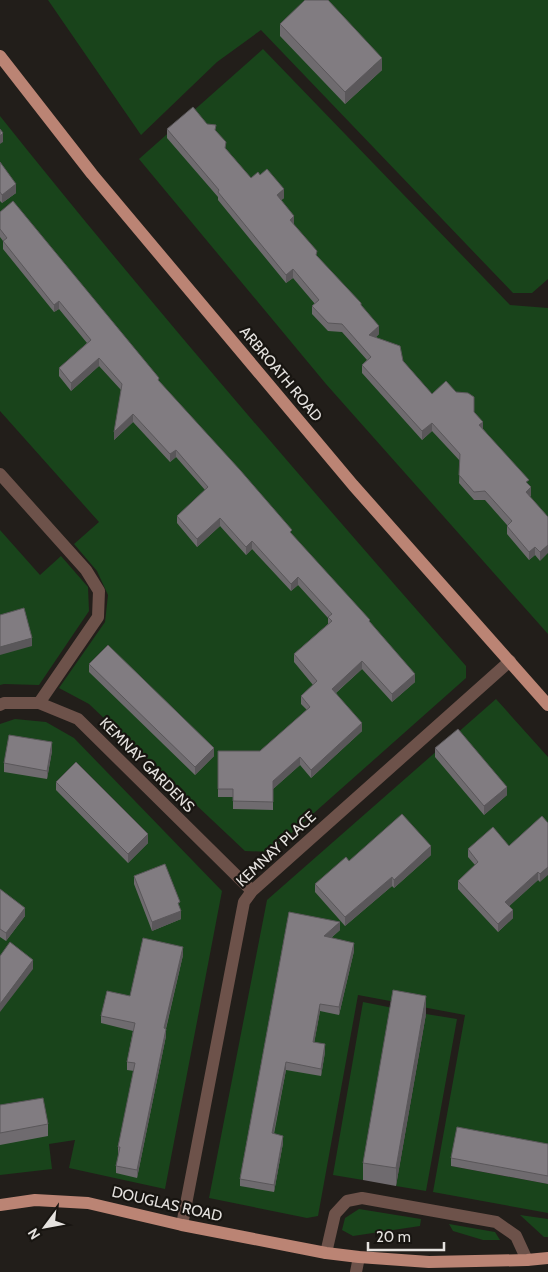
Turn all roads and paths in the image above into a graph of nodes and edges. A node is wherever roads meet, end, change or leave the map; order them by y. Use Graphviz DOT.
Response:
graph roads {
  1 [pos="0,56"];
  2 [pos="0,474"];
  3 [pos="510,661"];
  4 [pos="39,703"];
  5 [pos="0,705"];
  6 [pos="548,705"];
  7 [pos="252,891"];
  8 [pos="0,1205"];
  9 [pos="182,1225"];
  10 [pos="326,1254"];
  11 [pos="359,1257"];
  12 [pos="548,1258"];
  13 [pos="527,1260"];
  14 [pos="356,1272"];
  1 -- 3 [label="main road, ARBROATH ROAD"];
  2 -- 4 [label="street"];
  3 -- 6 [label="main road, ARBROATH ROAD"];
  3 -- 7 [label="street, KEMNAY PLACE"];
  4 -- 5 [label="street, KEMNAY GARDENS"];
  4 -- 7 [label="street, KEMNAY GARDENS"];
  7 -- 9 [label="street, KEMNAY PLACE"];
  8 -- 9 [label="main road, DOUGLAS ROAD"];
  9 -- 10 [label="main road, DOUGLAS ROAD"];
  10 -- 11 [label="main road, DOUGLAS ROAD"];
  10 -- 13 [label="street"];
  11 -- 13 [label="main road, DOUGLAS ROAD"];
  11 -- 14 [label="street"];
  12 -- 13 [label="main road, DOUGLAS ROAD"];
}
